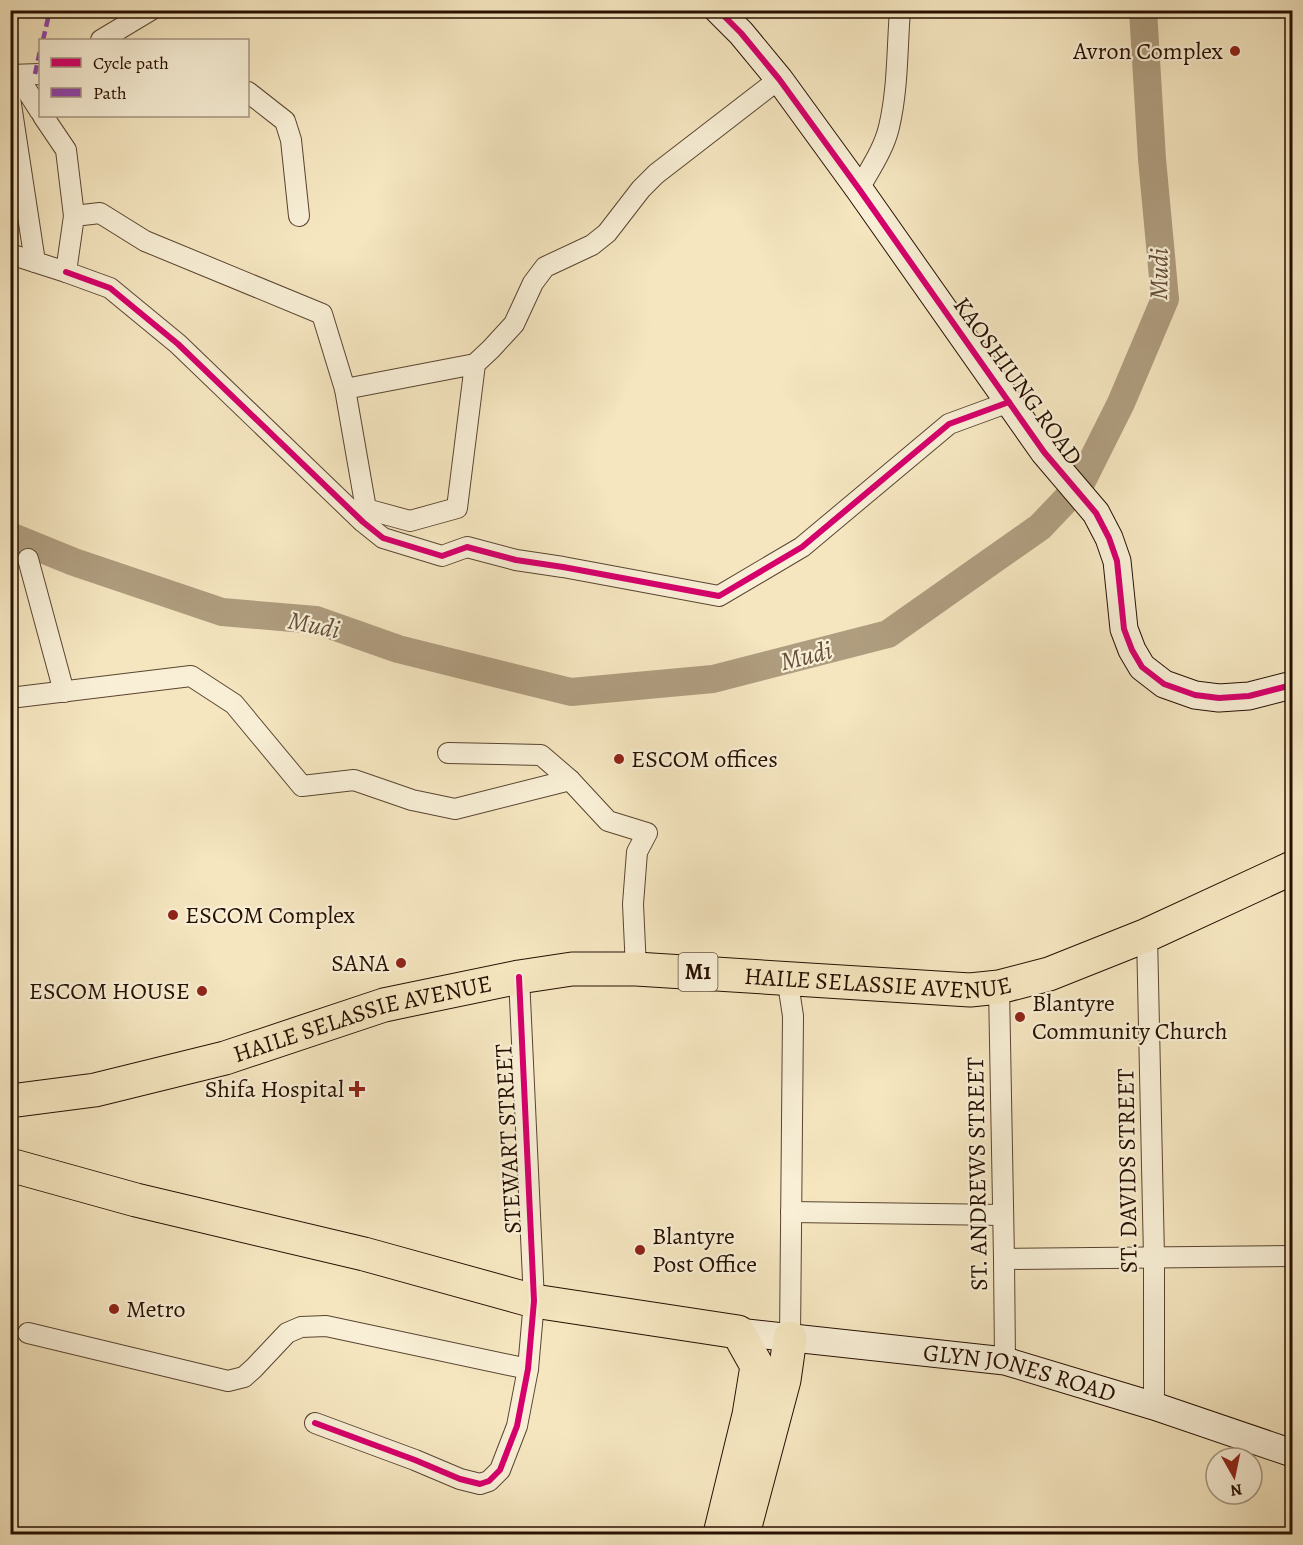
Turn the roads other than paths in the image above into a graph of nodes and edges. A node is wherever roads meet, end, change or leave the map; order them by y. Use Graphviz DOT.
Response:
graph roads {
  1 [pos="151,10"];
  2 [pos="718,10"];
  3 [pos="900,10"];
  4 [pos="103,39"];
  5 [pos="39,74"];
  6 [pos="14,75"];
  7 [pos="779,79"];
  8 [pos="249,93"];
  9 [pos="10,98"];
  10 [pos="39,108"];
  11 [pos="45,117"];
  12 [pos="15,155"];
  13 [pos="859,189"];
  14 [pos="74,216"];
  15 [pos="299,216"];
  16 [pos="10,254"];
  17 [pos="35,262"];
  18 [pos="66,272"];
  19 [pos="475,364"];
  20 [pos="345,389"];
  21 [pos="1009,402"];
  22 [pos="28,559"];
  23 [pos="1293,685"];
  24 [pos="64,692"];
  25 [pos="10,698"];
  26 [pos="448,753"];
  27 [pos="570,780"];
  28 [pos="1293,868"];
  29 [pos="1147,935"];
  30 [pos="636,969"];
  31 [pos="519,977"];
  32 [pos="787,977"];
  33 [pos="999,987"];
  34 [pos="10,1101"];
  35 [pos="10,1165"];
  36 [pos="791,1212"];
  37 [pos="1003,1215"];
  38 [pos="1293,1256"];
  39 [pos="1154,1257"];
  40 [pos="1004,1258"];
  41 [pos="534,1300"];
  42 [pos="738,1332"];
  43 [pos="28,1333"];
  44 [pos="790,1338"];
  45 [pos="1005,1361"];
  46 [pos="528,1369"];
  47 [pos="1154,1406"];
  48 [pos="315,1423"];
  49 [pos="1293,1453"];
  50 [pos="720,1534"];
  51 [pos="743,1534"];
  1 -- 4 [label="street"];
  2 -- 7 [label="street, KAOSHIUNG ROAD"];
  3 -- 13 [label="street"];
  5 -- 6 [label="street"];
  6 -- 10 [label="street"];
  7 -- 13 [label="street, KAOSHIUNG ROAD"];
  7 -- 19 [label="street"];
  8 -- 15 [label="street"];
  9 -- 12 [label="street"];
  11 -- 14 [label="street"];
  12 -- 17 [label="street"];
  13 -- 21 [label="street, KAOSHIUNG ROAD"];
  14 -- 18 [label="street"];
  14 -- 20 [label="street"];
  16 -- 17 [label="street"];
  17 -- 18 [label="street"];
  18 -- 21 [label="street"];
  19 -- 20 [label="street"];
  19 -- 20 [label="street"];
  21 -- 23 [label="street, KAOSHIUNG ROAD"];
  22 -- 24 [label="street"];
  24 -- 25 [label="street"];
  24 -- 27 [label="street"];
  26 -- 27 [label="street"];
  27 -- 30 [label="street"];
  28 -- 29 [label="highway, HAILE SELASSIE AVENUE / M1"];
  29 -- 33 [label="highway, HAILE SELASSIE AVENUE / M1"];
  29 -- 39 [label="street, ST. DAVIDS STREET"];
  30 -- 31 [label="highway, HAILE SELASSIE AVENUE / M1"];
  30 -- 32 [label="highway, HAILE SELASSIE AVENUE / M1"];
  31 -- 34 [label="highway, HAILE SELASSIE AVENUE / M1"];
  31 -- 41 [label="street, STEWART STREET"];
  32 -- 33 [label="highway, HAILE SELASSIE AVENUE / M1"];
  32 -- 36 [label="street"];
  33 -- 37 [label="street, ST. ANDREWS STREET"];
  35 -- 41 [label="highway"];
  36 -- 37 [label="street"];
  36 -- 44 [label="street"];
  37 -- 40 [label="street, ST. ANDREWS STREET"];
  38 -- 39 [label="street"];
  39 -- 40 [label="street"];
  39 -- 47 [label="street, ST. DAVIDS STREET"];
  40 -- 45 [label="street, ST. ANDREWS STREET"];
  41 -- 42 [label="highway"];
  41 -- 46 [label="street, STEWART STREET"];
  42 -- 44 [label="street, GLYN JONES ROAD"];
  42 -- 50 [label="highway"];
  43 -- 46 [label="street"];
  44 -- 45 [label="street, GLYN JONES ROAD"];
  44 -- 51 [label="highway"];
  45 -- 47 [label="street, GLYN JONES ROAD"];
  46 -- 48 [label="street, STEWART STREET"];
  47 -- 49 [label="street, GLYN JONES ROAD"];
}
